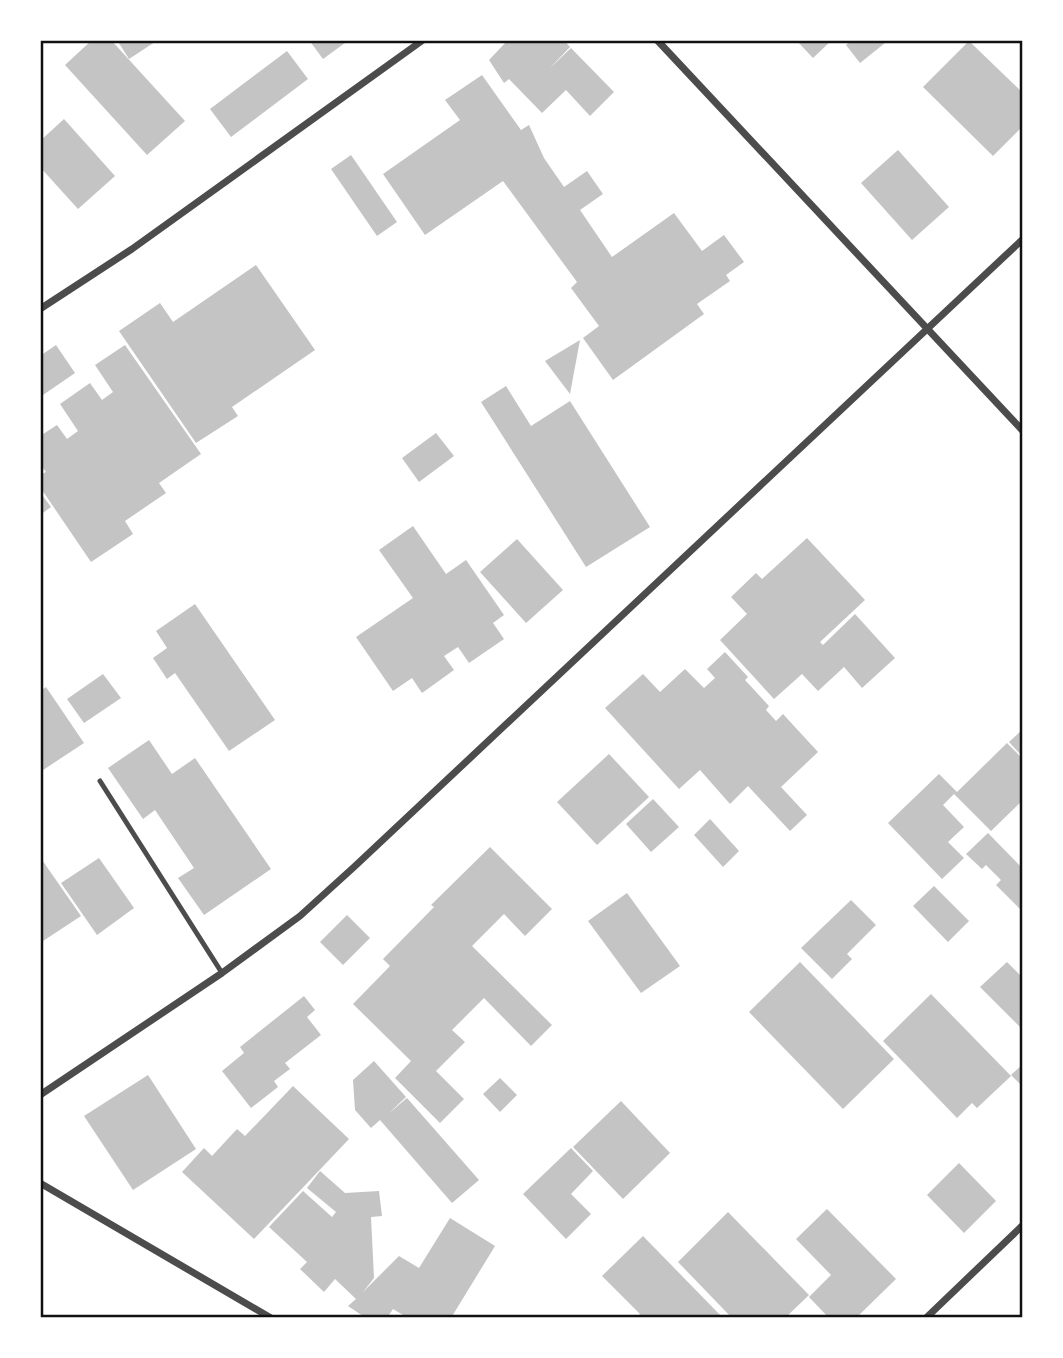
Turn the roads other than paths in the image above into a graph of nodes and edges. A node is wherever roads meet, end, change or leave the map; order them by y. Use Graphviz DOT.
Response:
graph roads {
  1 [pos="423,40"];
  2 [pos="657,40"];
  3 [pos="1023,239"];
  4 [pos="40,309"];
  5 [pos="927,329"];
  6 [pos="1023,431"];
  7 [pos="100,780"];
  8 [pos="222,972"];
  9 [pos="40,1095"];
  10 [pos="40,1183"];
  11 [pos="1023,1225"];
  12 [pos="271,1318"];
  13 [pos="926,1318"];
  1 -- 4 [label="street"];
  2 -- 5 [label="street"];
  3 -- 5 [label="street"];
  5 -- 6 [label="street"];
  5 -- 8 [label="street"];
  7 -- 8 [label="lane"];
  8 -- 9 [label="street"];
  10 -- 12 [label="street"];
  11 -- 13 [label="street"];
}
